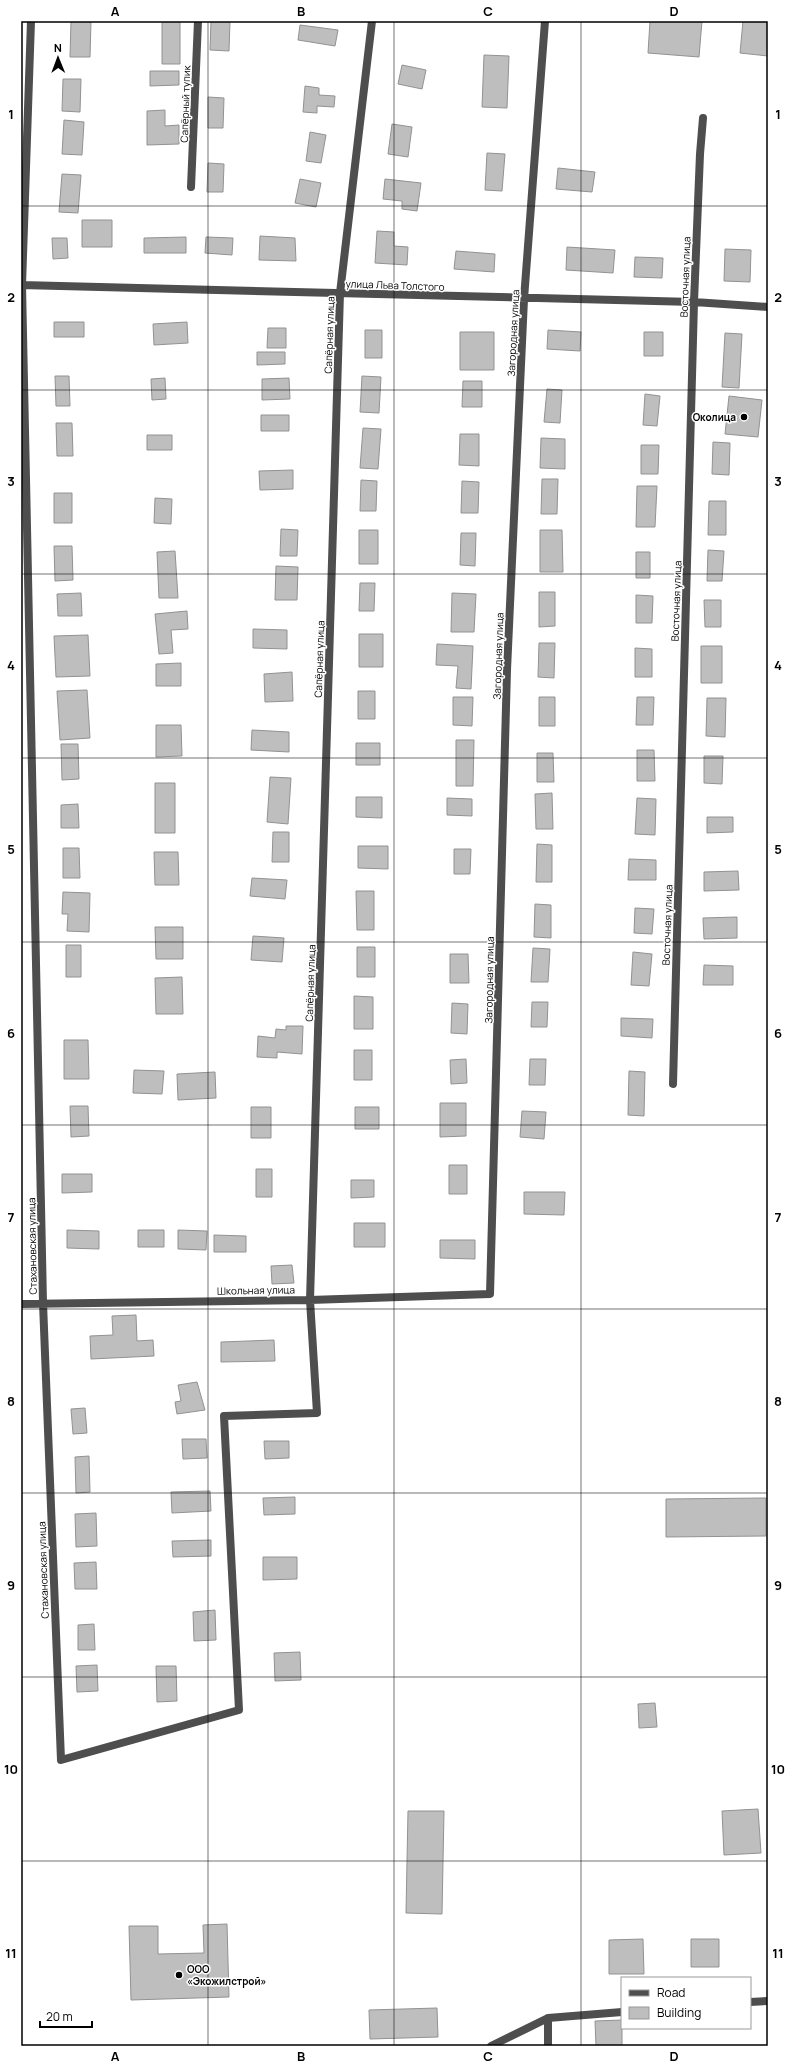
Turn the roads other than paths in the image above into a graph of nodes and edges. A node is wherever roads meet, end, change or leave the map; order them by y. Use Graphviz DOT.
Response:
graph roads {
  1 [pos="31,21"];
  2 [pos="198,21"];
  3 [pos="372,21"];
  4 [pos="545,21"];
  5 [pos="703,118"];
  6 [pos="191,187"];
  7 [pos="21,285"];
  8 [pos="340,293"];
  9 [pos="524,299"];
  10 [pos="694,302"];
  11 [pos="768,307"];
  12 [pos="673,1084"];
  13 [pos="490,1294"];
  14 [pos="310,1300"];
  15 [pos="43,1303"];
  16 [pos="21,1304"];
  17 [pos="768,2000"];
  18 [pos="751,2002"];
  19 [pos="621,2012"];
  20 [pos="548,2018"];
  21 [pos="491,2046"];
  22 [pos="548,2046"];
  1 -- 7 [label="street, Стахановская улица"];
  2 -- 6 [label="street, Сапёрный тупик"];
  3 -- 8 [label="street, Сапёрная улица"];
  4 -- 9 [label="street, Загородная улица"];
  5 -- 10 [label="street, Восточная улица"];
  7 -- 8 [label="street, улица Льва Толстого"];
  7 -- 15 [label="street, Стахановская улица"];
  8 -- 9 [label="street, улица Льва Толстого"];
  8 -- 14 [label="street, Сапёрная улица"];
  9 -- 10 [label="street, улица Льва Толстого"];
  9 -- 13 [label="street, Загородная улица"];
  10 -- 11 [label="street, улица Льва Толстого"];
  10 -- 12 [label="street, Восточная улица"];
  13 -- 14 [label="street, Школьная улица"];
  14 -- 15 [label="street, Школьная улица"];
  14 -- 15 [label="street, Стахановская улица"];
  15 -- 16 [label="street, Школьная улица"];
  17 -- 18 [label="street"];
  19 -- 20 [label="street"];
  20 -- 21 [label="street"];
  20 -- 22 [label="street"];
}
